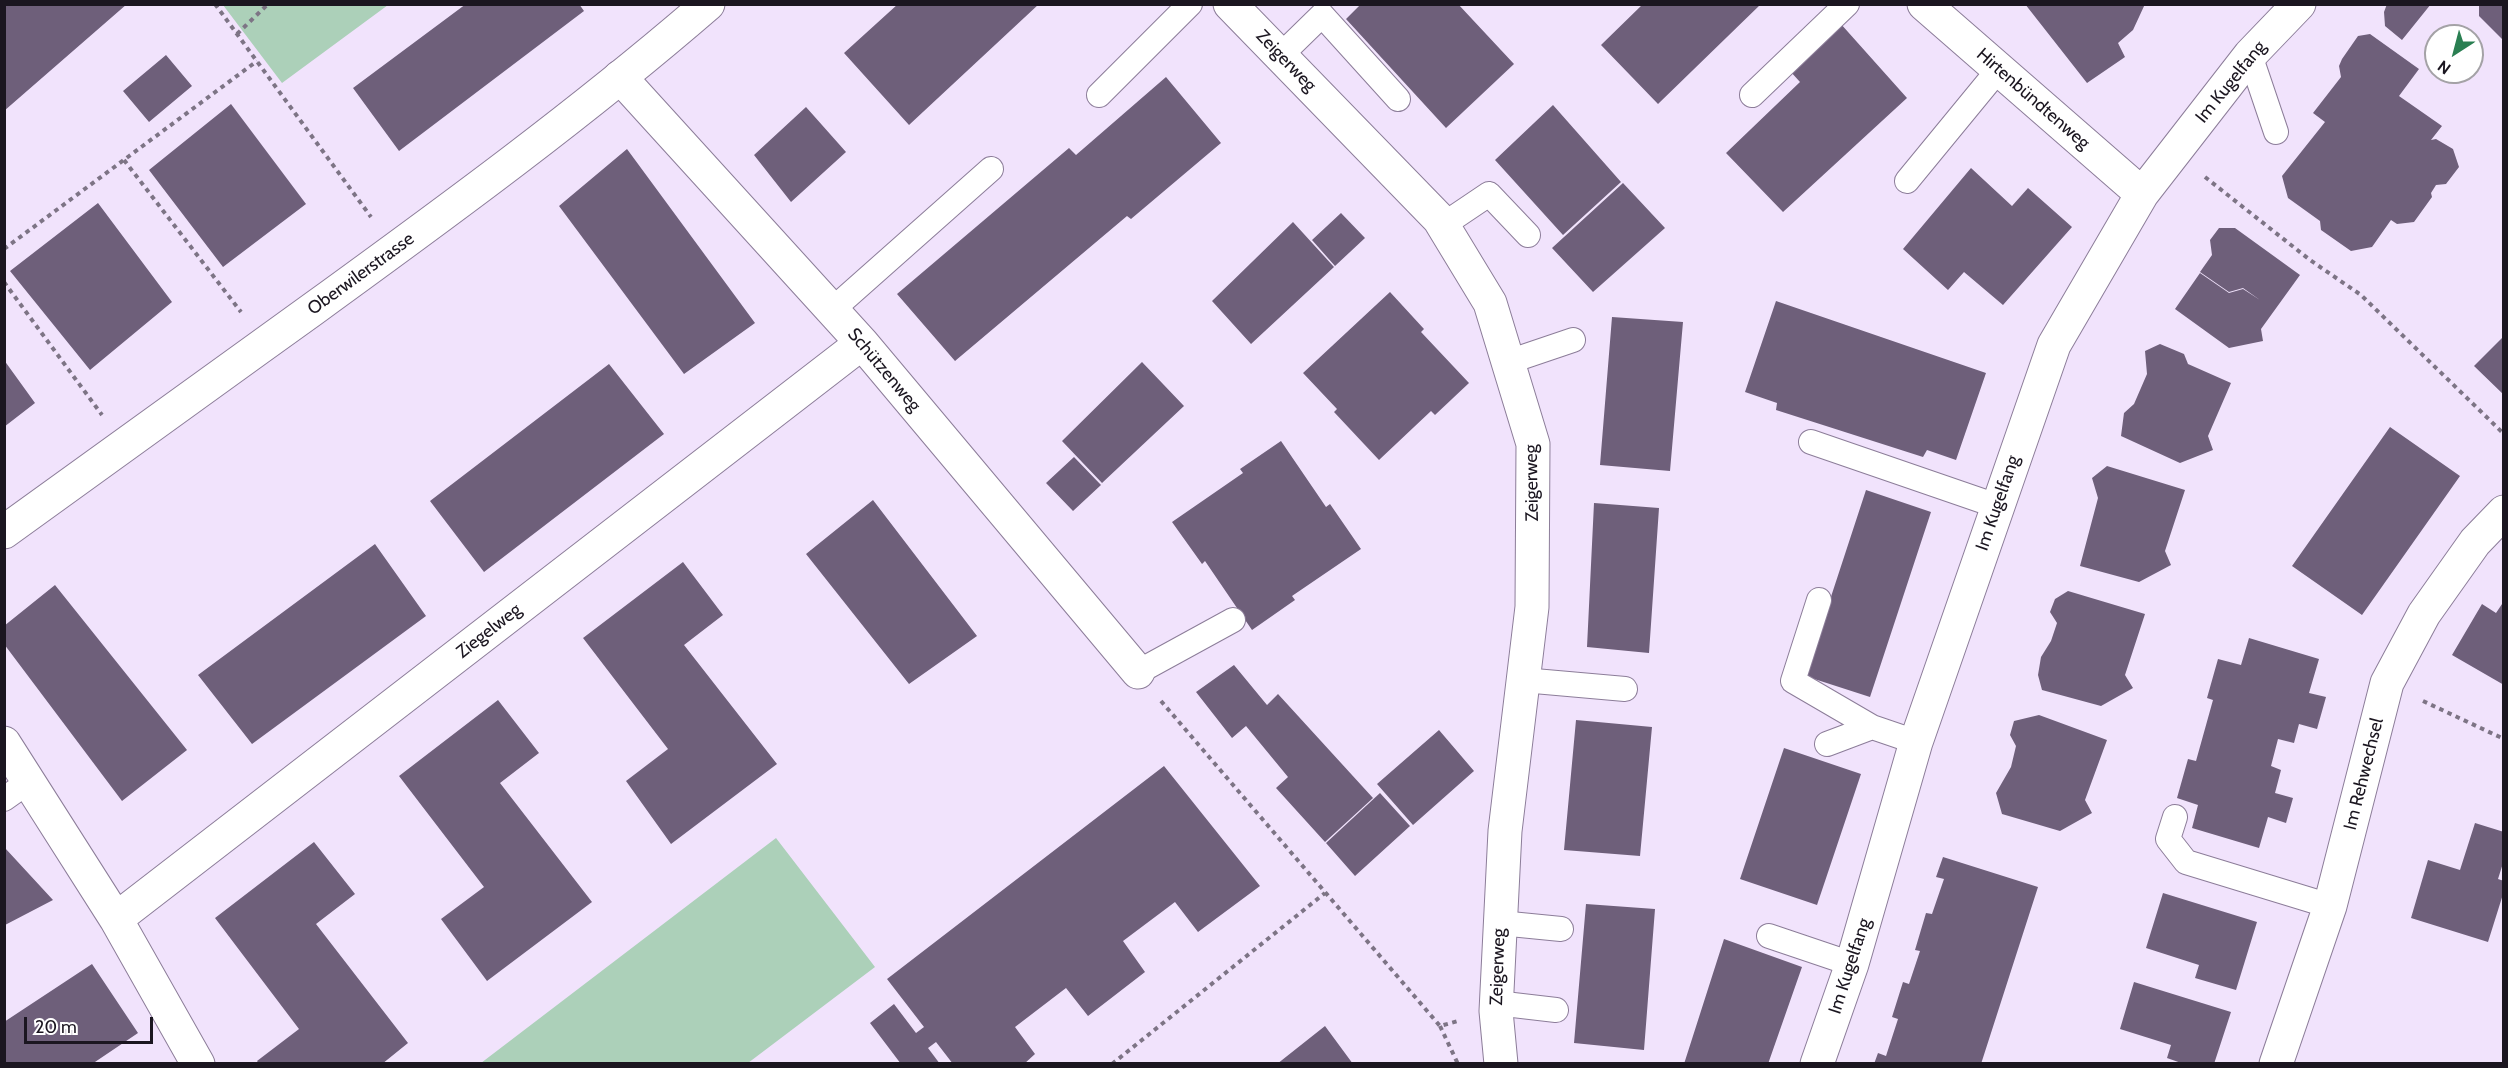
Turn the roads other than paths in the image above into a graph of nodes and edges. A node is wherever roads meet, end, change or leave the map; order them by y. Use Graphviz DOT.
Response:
graph roads {
  1 [pos="708,4"];
  2 [pos="1190,4"];
  3 [pos="1230,4"];
  4 [pos="1847,4"];
  5 [pos="1924,4"];
  6 [pos="2299,4"];
  7 [pos="2250,55"];
  8 [pos="1280,56"];
  9 [pos="1999,69"];
  10 [pos="620,77"];
  11 [pos="1099,95"];
  12 [pos="1752,95"];
  13 [pos="1398,99"];
  14 [pos="2276,132"];
  15 [pos="991,169"];
  16 [pos="1906,181"];
  17 [pos="2142,194"];
  18 [pos="1443,225"];
  19 [pos="1528,235"];
  20 [pos="832,310"];
  21 [pos="1573,340"];
  22 [pos="862,343"];
  23 [pos="1508,362"];
  24 [pos="1811,442"];
  25 [pos="1997,506"];
  26 [pos="2504,512"];
  27 [pos="4,532"];
  28 [pos="1819,600"];
  29 [pos="1233,620"];
  30 [pos="1138,672"];
  31 [pos="1523,680"];
  32 [pos="1625,689"];
  33 [pos="1872,727"];
  34 [pos="1916,742"];
  35 [pos="4,743"];
  36 [pos="1827,744"];
  37 [pos="16,791"];
  38 [pos="2175,817"];
  39 [pos="2330,906"];
  40 [pos="116,919"];
  41 [pos="1500,923"];
  42 [pos="1561,929"];
  43 [pos="1769,936"];
  44 [pos="1852,963"];
  45 [pos="1496,1007"];
  46 [pos="1556,1010"];
  47 [pos="198,1064"];
  48 [pos="1501,1064"];
  49 [pos="1817,1064"];
  50 [pos="2276,1064"];
  1 -- 10 [label="street, Oberwilerstrasse"];
  2 -- 11 [label="lane"];
  3 -- 8 [label="street, Zeigerweg"];
  4 -- 12 [label="lane"];
  5 -- 9 [label="street, Hirtenbündtenweg"];
  6 -- 7 [label="street, Im Kugelfang"];
  7 -- 14 [label="lane"];
  7 -- 17 [label="street, Im Kugelfang"];
  8 -- 13 [label="lane"];
  8 -- 18 [label="street, Zeigerweg"];
  9 -- 16 [label="lane"];
  9 -- 17 [label="street, Hirtenbündtenweg"];
  10 -- 20 [label="street, Schützenweg"];
  10 -- 27 [label="street, Oberwilerstrasse"];
  15 -- 20 [label="lane"];
  17 -- 25 [label="street, Im Kugelfang"];
  18 -- 19 [label="lane"];
  18 -- 23 [label="street, Zeigerweg"];
  20 -- 22 [label="street, Schützenweg"];
  21 -- 23 [label="lane"];
  22 -- 30 [label="street, Schützenweg"];
  22 -- 40 [label="street, Ziegelweg"];
  23 -- 31 [label="street, Zeigerweg"];
  24 -- 25 [label="lane"];
  25 -- 34 [label="street, Im Kugelfang"];
  26 -- 39 [label="street, Im Rehwechsel"];
  28 -- 33 [label="lane"];
  29 -- 30 [label="lane"];
  31 -- 32 [label="lane"];
  31 -- 41 [label="street, Zeigerweg"];
  33 -- 34 [label="lane"];
  33 -- 36 [label="lane"];
  34 -- 44 [label="street, Im Kugelfang"];
  35 -- 37 [label="street"];
  37 -- 40 [label="street"];
  38 -- 39 [label="lane"];
  39 -- 50 [label="street, Im Rehwechsel"];
  40 -- 47 [label="street"];
  41 -- 42 [label="lane"];
  41 -- 45 [label="street, Zeigerweg"];
  43 -- 44 [label="lane"];
  44 -- 49 [label="street, Im Kugelfang"];
  45 -- 46 [label="lane"];
  45 -- 48 [label="street, Zeigerweg"];
}
